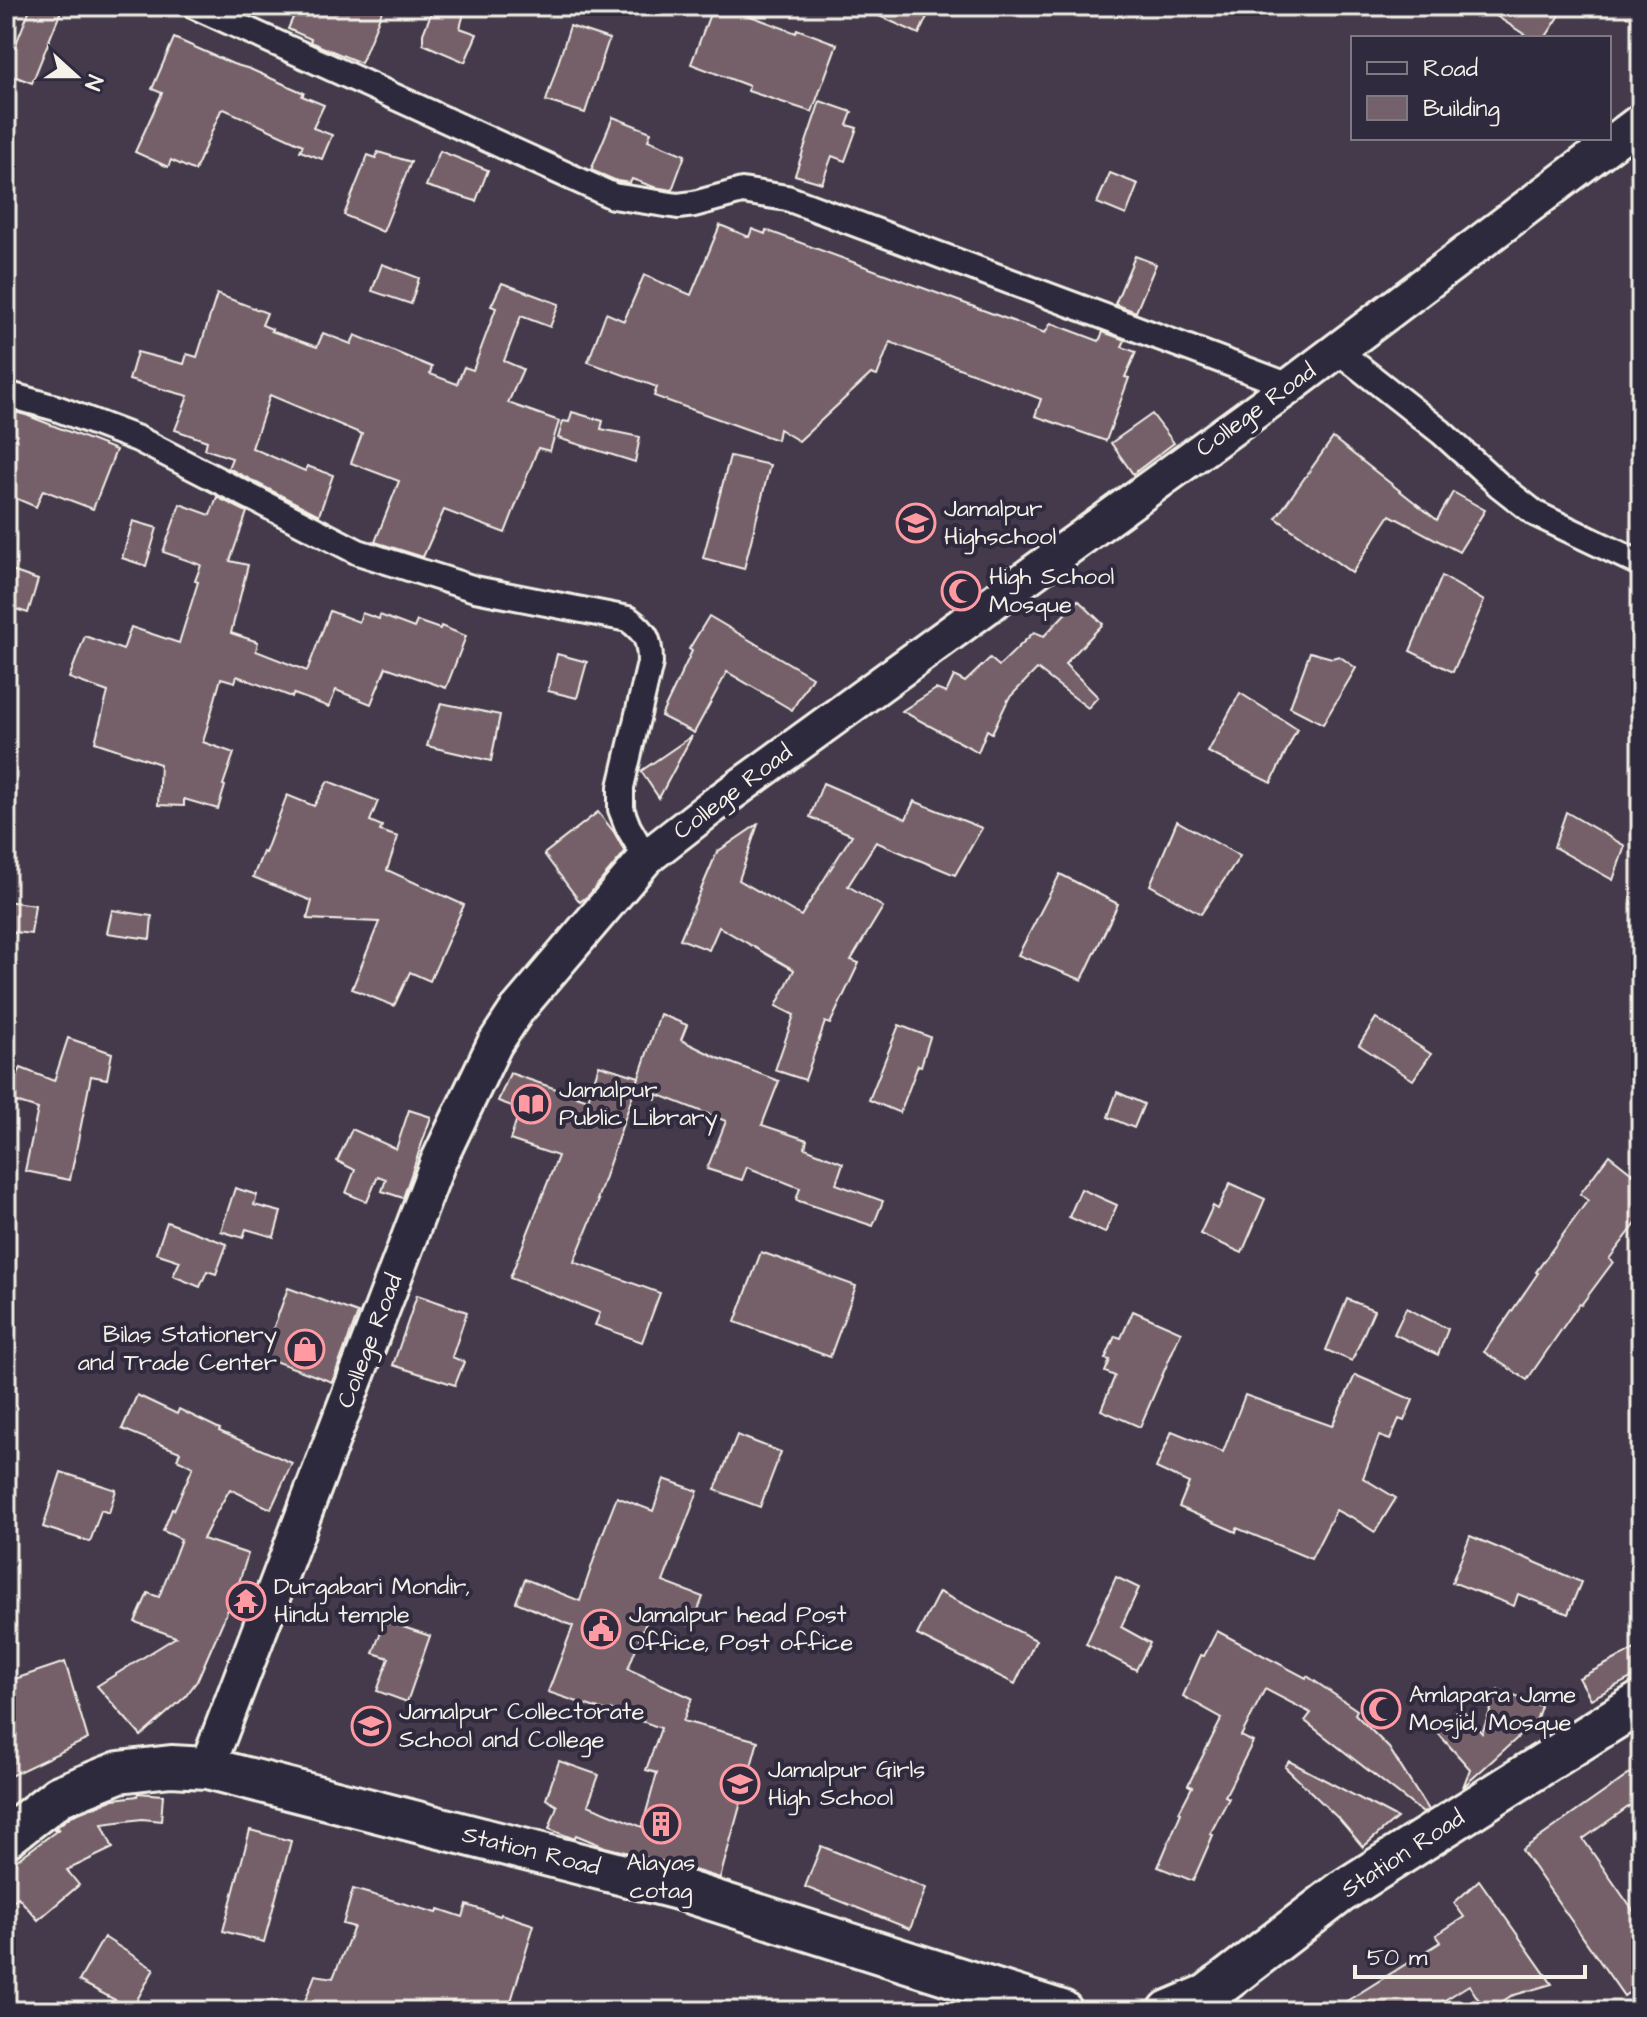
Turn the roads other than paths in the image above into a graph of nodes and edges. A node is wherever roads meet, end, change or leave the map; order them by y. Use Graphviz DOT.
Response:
graph roads {
  1 [pos="195,6"];
  2 [pos="1641,121"];
  3 [pos="1337,350"];
  4 [pos="1290,386"];
  5 [pos="6,394"];
  6 [pos="1641,564"];
  7 [pos="646,858"];
  8 [pos="1641,1702"];
  9 [pos="207,1768"];
  10 [pos="6,1837"];
  11 [pos="1062,2011"];
  12 [pos="1169,2011"];
  1 -- 4 [label="street"];
  2 -- 3 [label="main road, College Road"];
  3 -- 4 [label="main road, College Road"];
  3 -- 6 [label="street"];
  4 -- 7 [label="main road, College Road"];
  5 -- 7 [label="street"];
  7 -- 9 [label="main road, College Road"];
  8 -- 12 [label="main road, Station Road"];
  9 -- 10 [label="main road, Station Road"];
  9 -- 11 [label="main road, Station Road"];
}
